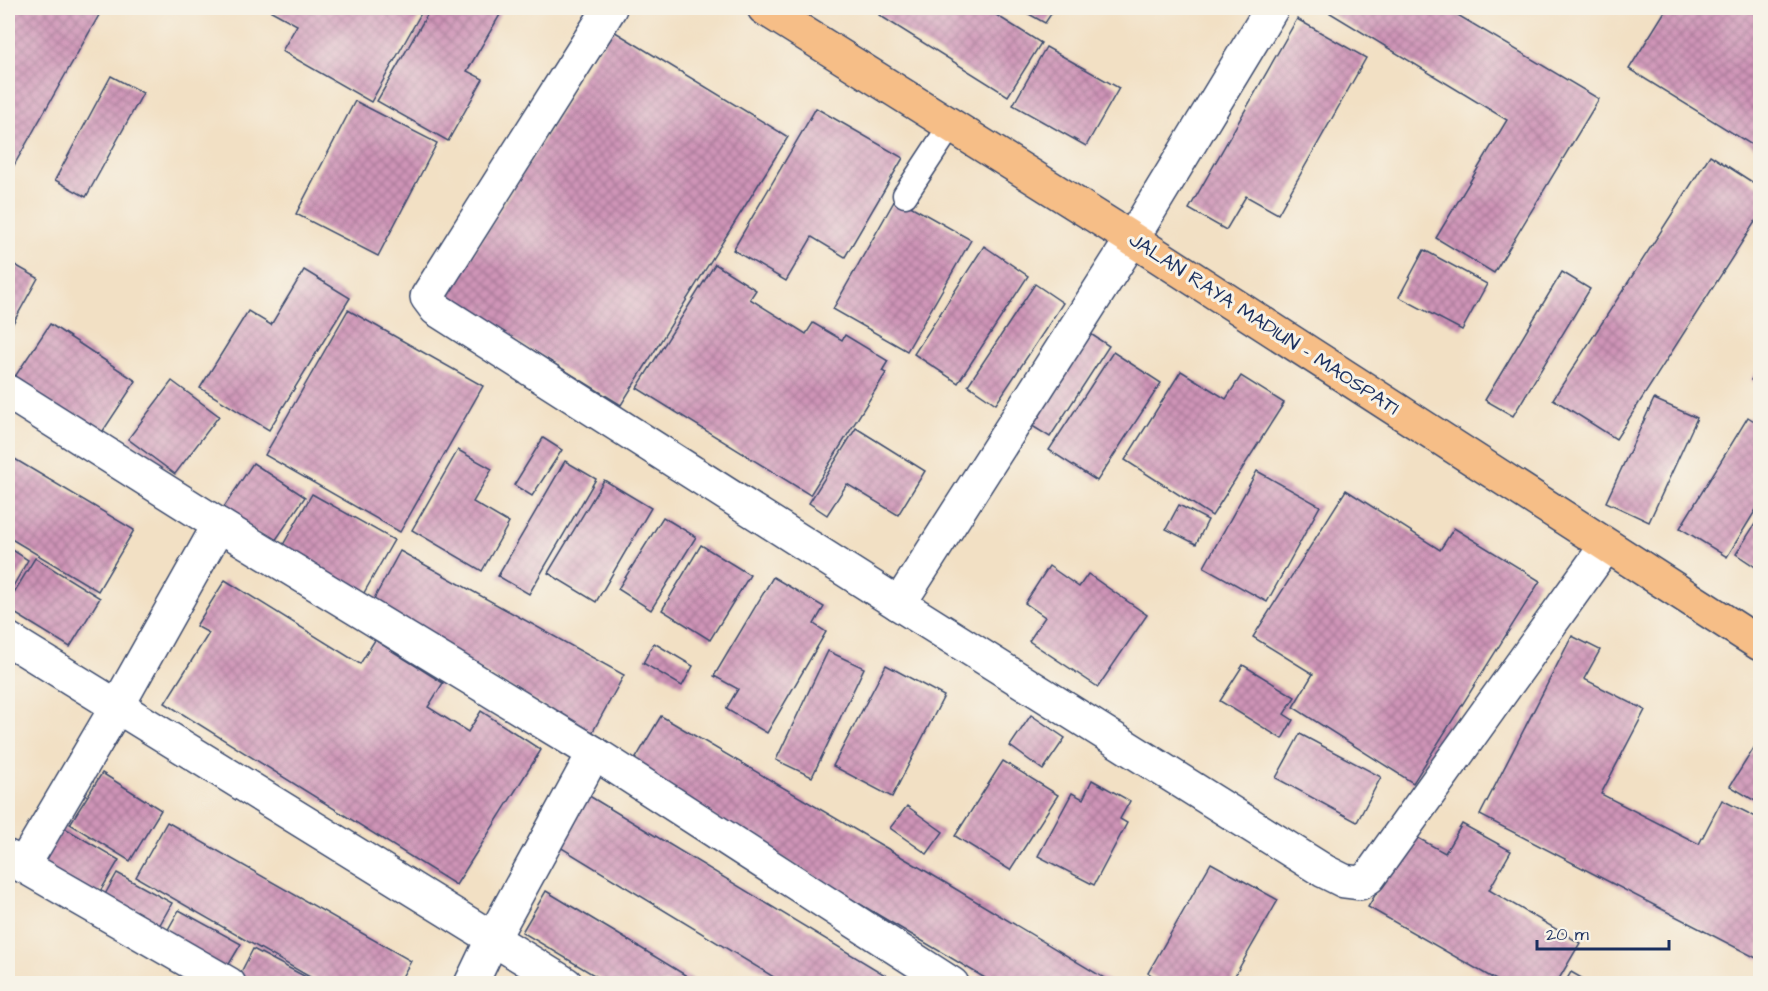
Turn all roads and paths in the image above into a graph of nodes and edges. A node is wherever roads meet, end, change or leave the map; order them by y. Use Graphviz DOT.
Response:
graph roads {
  1 [pos="610,8"];
  2 [pos="765,8"];
  3 [pos="1272,8"];
  4 [pos="951,125"];
  5 [pos="905,195"];
  6 [pos="1132,239"];
  7 [pos="8,392"];
  8 [pos="219,525"];
  9 [pos="1606,546"];
  10 [pos="899,604"];
  11 [pos="8,639"];
  12 [pos="1761,644"];
  13 [pos="118,705"];
  14 [pos="594,753"];
  15 [pos="15,861"];
  16 [pos="493,938"];
  17 [pos="229,984"];
  18 [pos="471,984"];
  19 [pos="566,984"];
  20 [pos="952,984"];
  1 -- 10 [label="street"];
  2 -- 4 [label="highway, JALAN RAYA MADIUN - MAOSPATI"];
  3 -- 6 [label="street"];
  4 -- 5 [label="lane"];
  4 -- 6 [label="highway, JALAN RAYA MADIUN - MAOSPATI"];
  6 -- 9 [label="highway, JALAN RAYA MADIUN - MAOSPATI"];
  6 -- 10 [label="street"];
  7 -- 8 [label="street"];
  8 -- 13 [label="street"];
  8 -- 14 [label="street"];
  9 -- 10 [label="street"];
  9 -- 12 [label="highway, JALAN RAYA MADIUN - MAOSPATI"];
  11 -- 13 [label="street"];
  13 -- 15 [label="street"];
  13 -- 16 [label="street"];
  14 -- 16 [label="street"];
  14 -- 20 [label="street"];
  15 -- 17 [label="street"];
  16 -- 18 [label="street"];
  16 -- 19 [label="street"];
}
